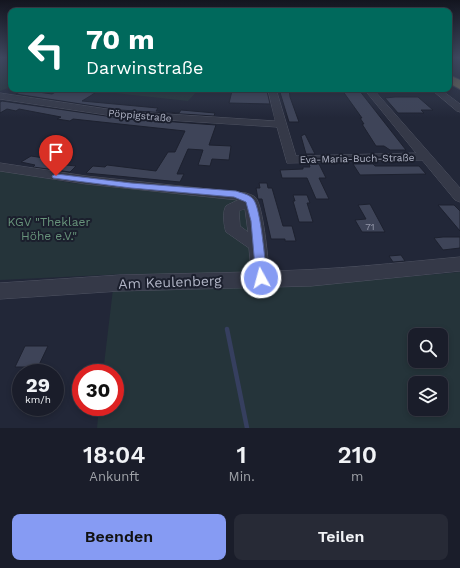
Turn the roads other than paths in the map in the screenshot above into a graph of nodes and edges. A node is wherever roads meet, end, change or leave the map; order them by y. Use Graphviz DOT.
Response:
graph roads {
  1 [pos="273,92"];
  2 [pos="371,92"];
  3 [pos="439,92"];
  4 [pos="0,96"];
  5 [pos="460,109"];
  6 [pos="281,124"];
  7 [pos="425,156"];
  8 [pos="0,167"];
  9 [pos="460,197"];
  10 [pos="250,200"];
  11 [pos="258,243"];
  12 [pos="460,264"];
  13 [pos="261,278"];
  14 [pos="0,291"];
  1 -- 6 [label="street, Eva-Maria-Buch-Straße"];
  2 -- 7 [label="street"];
  3 -- 5 [label="street"];
  4 -- 6 [label="street, Pöppigstraße"];
  6 -- 7 [label="street, Eva-Maria-Buch-Straße"];
  7 -- 9 [label="street"];
  8 -- 10 [label="street"];
  10 -- 11 [label="street"];
  10 -- 11 [label="street"];
  11 -- 13 [label="street"];
  12 -- 13 [label="street, Am Keulenberg"];
  13 -- 14 [label="street, Am Keulenberg"];
}
